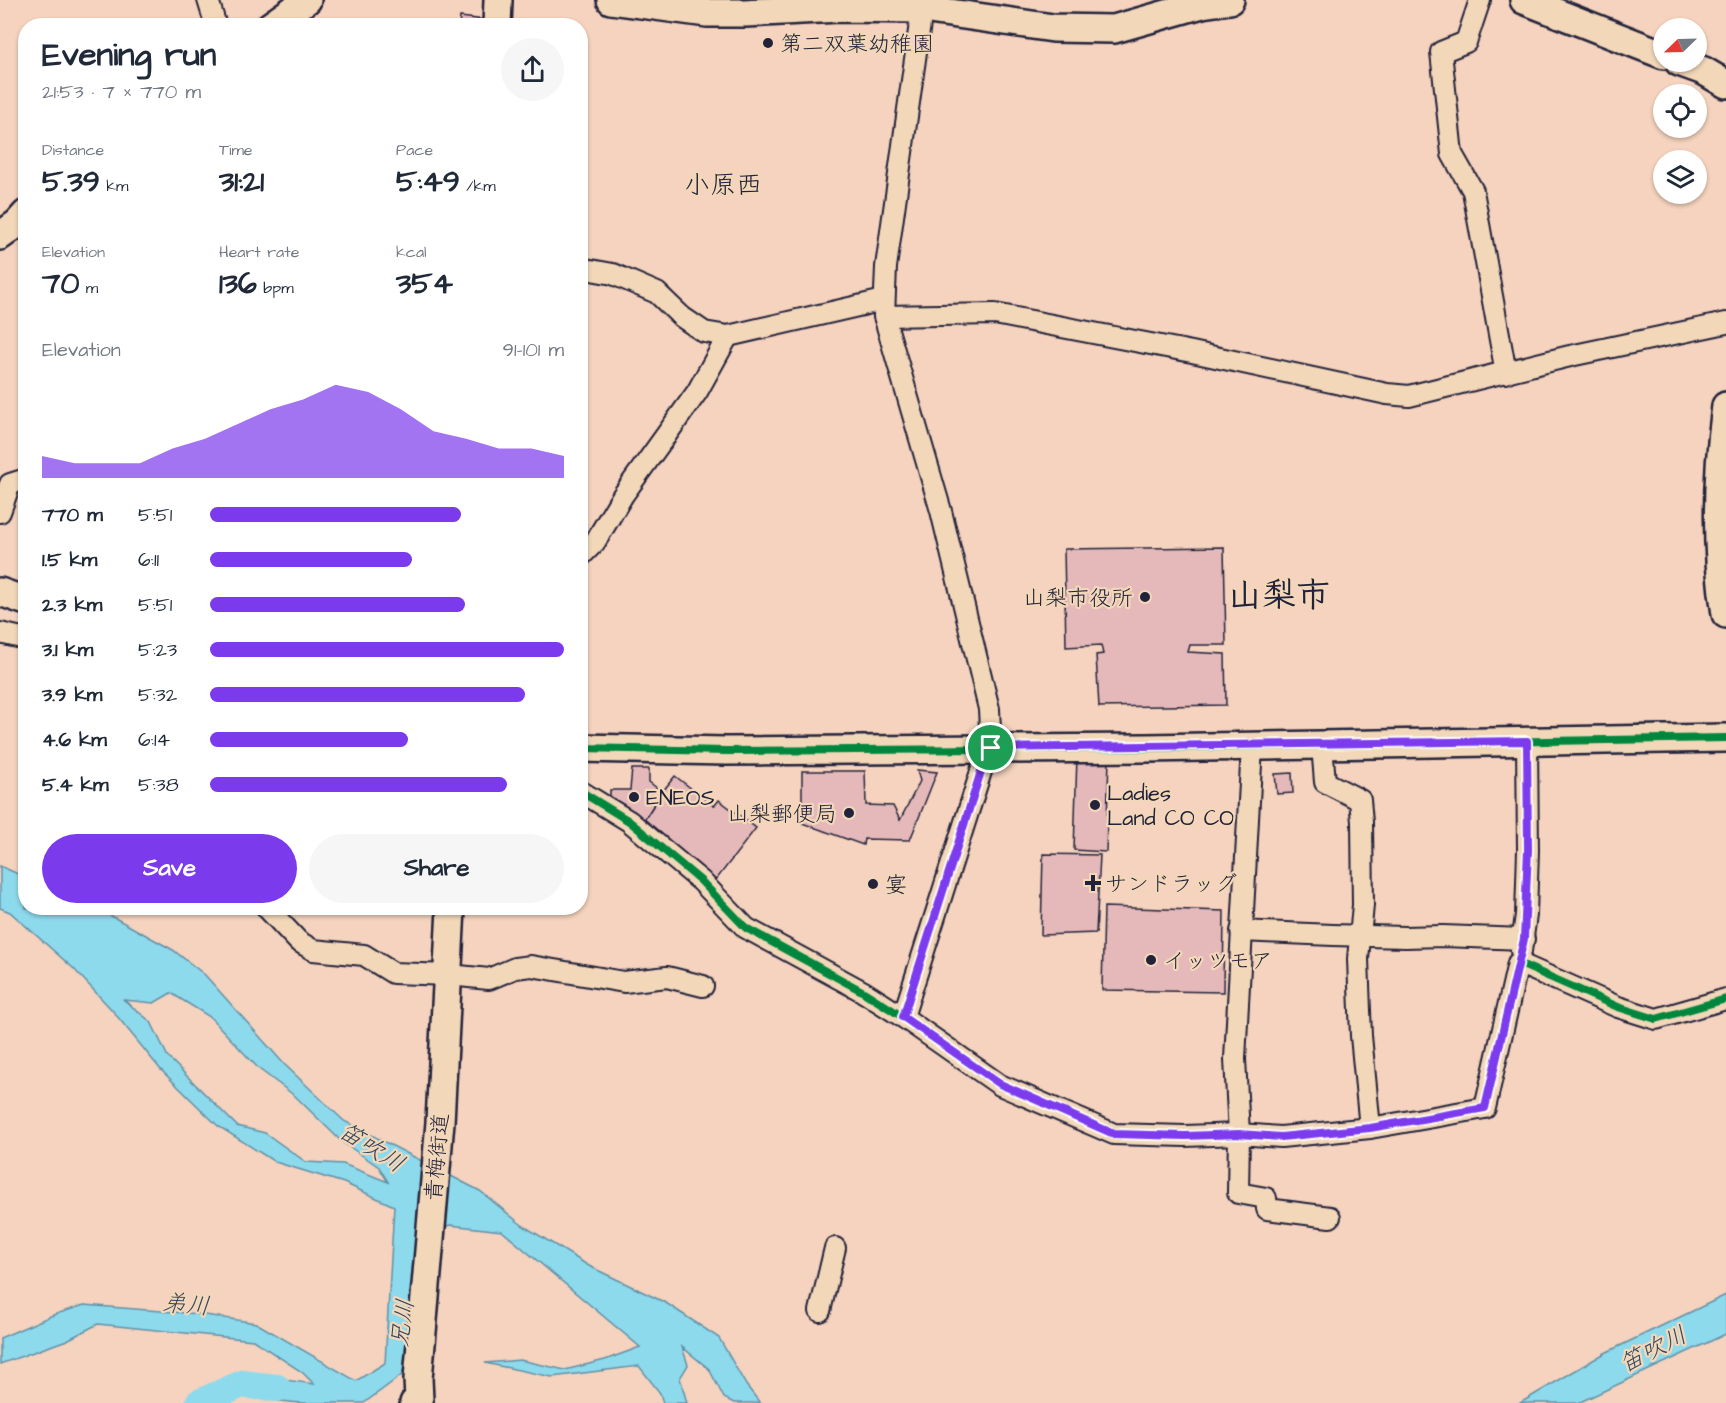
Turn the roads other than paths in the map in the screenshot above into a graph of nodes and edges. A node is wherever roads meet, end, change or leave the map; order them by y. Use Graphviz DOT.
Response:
graph roads {
  1 [pos="208,0"];
  2 [pos="307,0"];
  3 [pos="498,0"];
  4 [pos="611,0"];
  5 [pos="1230,0"];
  6 [pos="1480,0"];
  7 [pos="1524,0"];
  8 [pos="922,9"];
  9 [pos="214,18"];
  10 [pos="282,18"];
  11 [pos="497,18"];
  12 [pos="1653,51"];
  13 [pos="1706,72"];
  14 [pos="1726,84"];
  15 [pos="18,223"];
  16 [pos="0,236"];
  17 [pos="588,269"];
  18 [pos="884,308"];
  19 [pos="1726,323"];
  20 [pos="728,336"];
  21 [pos="1506,373"];
  22 [pos="1726,406"];
  23 [pos="18,482"];
  24 [pos="0,512"];
  25 [pos="588,550"];
  26 [pos="0,592"];
  27 [pos="18,598"];
  28 [pos="1726,614"];
  29 [pos="0,633"];
  30 [pos="18,637"];
  31 [pos="1726,738"];
  32 [pos="1527,741"];
  33 [pos="1322,745"];
  34 [pos="1252,746"];
  35 [pos="588,748"];
  36 [pos="991,748"];
  37 [pos="588,796"];
  38 [pos="274,915"];
  39 [pos="451,915"];
  40 [pos="1241,931"];
  41 [pos="1361,935"];
  42 [pos="1524,939"];
  43 [pos="1518,963"];
  44 [pos="449,975"];
  45 [pos="703,986"];
  46 [pos="1726,999"];
  47 [pos="903,1017"];
  48 [pos="1370,1128"];
  49 [pos="1239,1134"];
  50 [pos="1330,1216"];
  51 [pos="835,1248"];
  52 [pos="820,1311"];
  53 [pos="419,1396"];
  1 -- 9 [label="street"];
  2 -- 10 [label="main road"];
  3 -- 11 [label="main road"];
  4 -- 8 [label="main road"];
  5 -- 8 [label="main road"];
  6 -- 21 [label="street"];
  7 -- 12 [label="main road"];
  8 -- 18 [label="street"];
  13 -- 14 [label="main road"];
  15 -- 16 [label="main road"];
  17 -- 20 [label="street"];
  18 -- 20 [label="street"];
  18 -- 21 [label="street"];
  18 -- 36 [label="street"];
  19 -- 21 [label="street"];
  20 -- 25 [label="street"];
  22 -- 28 [label="main road"];
  23 -- 24 [label="street"];
  26 -- 27 [label="main road"];
  29 -- 30 [label="street"];
  31 -- 32 [label="main road"];
  32 -- 33 [label="main road"];
  32 -- 42 [label="street"];
  33 -- 34 [label="main road"];
  33 -- 41 [label="street"];
  34 -- 36 [label="main road"];
  34 -- 40 [label="street"];
  35 -- 36 [label="main road"];
  36 -- 47 [label="street"];
  37 -- 47 [label="street"];
  38 -- 44 [label="street"];
  39 -- 44 [label="main road, 青梅街道"];
  40 -- 41 [label="street"];
  40 -- 49 [label="street"];
  41 -- 42 [label="street"];
  41 -- 48 [label="street"];
  42 -- 43 [label="street"];
  43 -- 46 [label="street"];
  43 -- 48 [label="street"];
  44 -- 45 [label="street"];
  44 -- 53 [label="main road, 青梅街道"];
  47 -- 49 [label="street"];
  48 -- 49 [label="street"];
  49 -- 50 [label="street"];
  51 -- 52 [label="street"];
}
